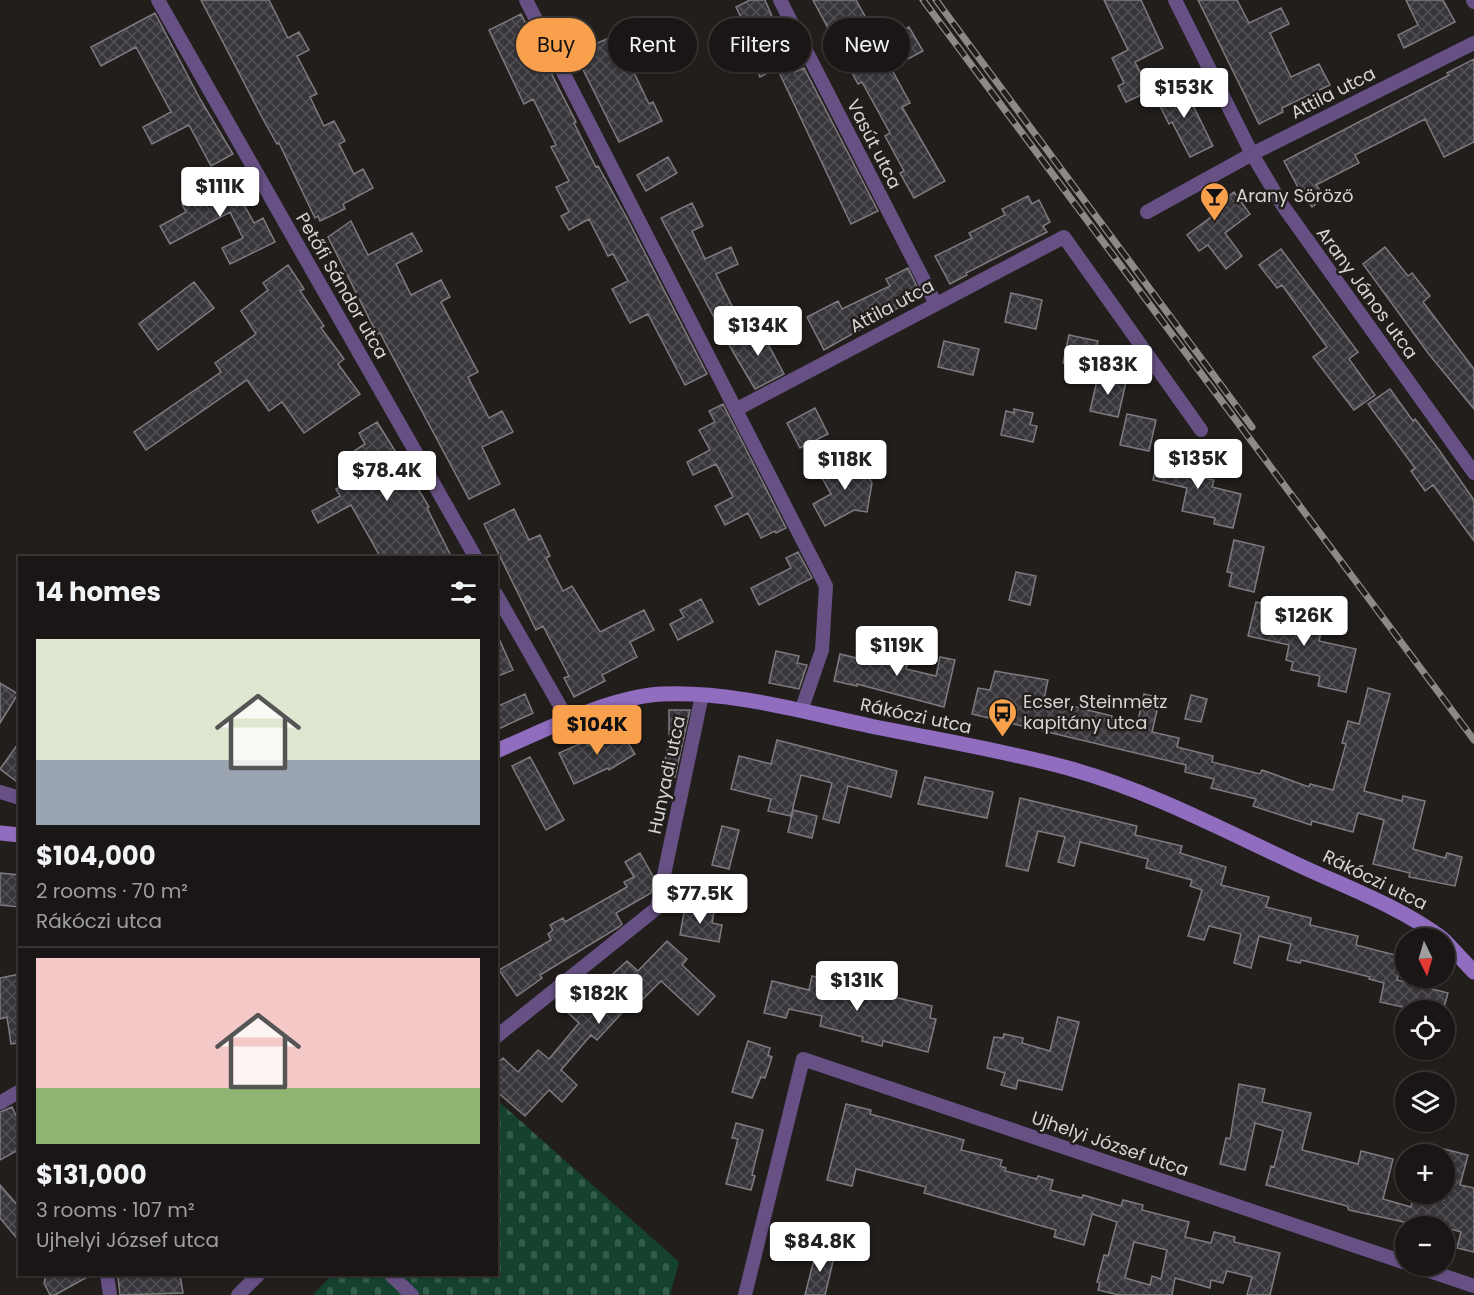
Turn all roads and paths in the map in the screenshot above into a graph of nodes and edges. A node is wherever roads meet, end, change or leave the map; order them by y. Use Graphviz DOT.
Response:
graph roads {
  1 [pos="158,0"];
  2 [pos="526,0"];
  3 [pos="780,0"];
  4 [pos="1175,0"];
  5 [pos="1474,43"];
  6 [pos="1252,154"];
  7 [pos="1147,212"];
  8 [pos="936,304"];
  9 [pos="737,409"];
  10 [pos="1201,430"];
  11 [pos="1474,474"];
  12 [pos="475,556"];
  13 [pos="498,598"];
  14 [pos="702,695"];
  15 [pos="801,711"];
  16 [pos="568,720"];
  17 [pos="498,751"];
  18 [pos="0,792"];
  19 [pos="18,797"];
  20 [pos="0,833"];
  21 [pos="18,835"];
  22 [pos="1429,928"];
  23 [pos="1455,951"];
  24 [pos="1474,972"];
  25 [pos="498,1035"];
  26 [pos="18,1092"];
  27 [pos="0,1102"];
  28 [pos="1395,1259"];
  29 [pos="107,1276"];
  30 [pos="257,1276"];
  31 [pos="392,1276"];
  32 [pos="1444,1276"];
  33 [pos="1474,1286"];
  34 [pos="110,1295"];
  35 [pos="238,1295"];
  36 [pos="412,1295"];
  37 [pos="745,1295"];
  1 -- 12 [label="street, Petőfi Sándor utca"];
  2 -- 9 [label="street"];
  3 -- 8 [label="street, Vasút utca"];
  4 -- 6 [label="street, Arany János utca"];
  5 -- 6 [label="street, Attila utca"];
  6 -- 7 [label="street, Attila utca"];
  6 -- 11 [label="street, Arany János utca"];
  8 -- 9 [label="street, Attila utca"];
  8 -- 10 [label="street, Attila utca"];
  9 -- 15 [label="street"];
  13 -- 16 [label="street"];
  14 -- 15 [label="main road, Rákóczi utca"];
  14 -- 16 [label="main road, Rákóczi utca"];
  14 -- 25 [label="street, Hunyadi utca"];
  15 -- 22 [label="main road, Rákóczi utca"];
  16 -- 17 [label="main road, Rákóczi utca"];
  18 -- 19 [label="street"];
  20 -- 21 [label="main road"];
  23 -- 24 [label="main road, Rákóczi utca"];
  26 -- 27 [label="street"];
  28 -- 37 [label="street, Ujhelyi József utca"];
  29 -- 34 [label="street"];
  30 -- 35 [label="street"];
  31 -- 36 [label="street"];
  32 -- 33 [label="street"];
}
